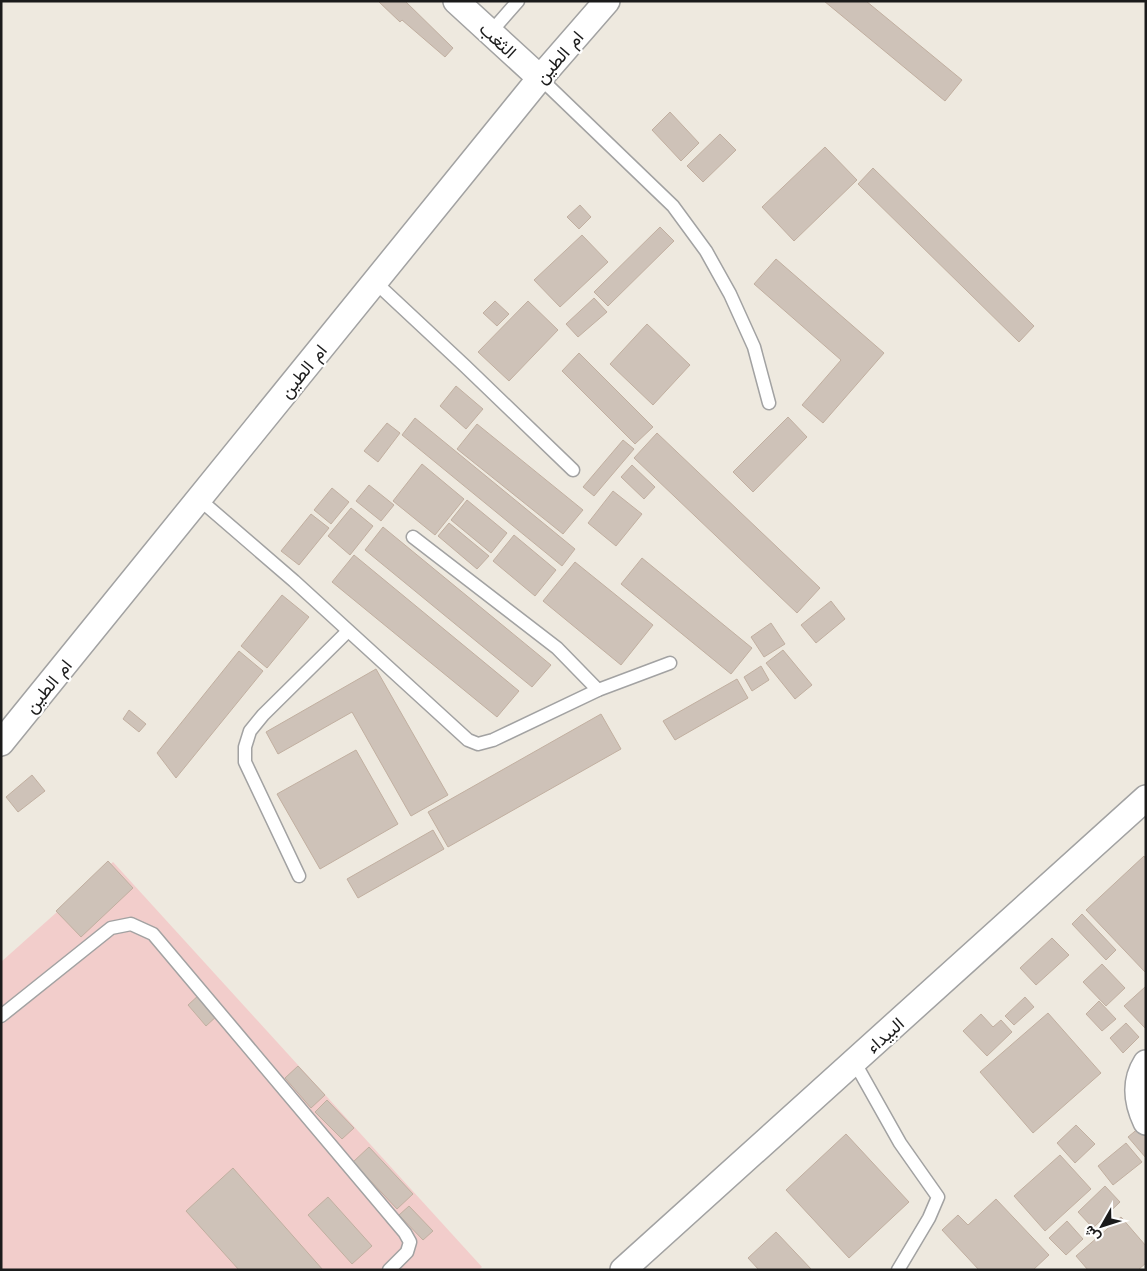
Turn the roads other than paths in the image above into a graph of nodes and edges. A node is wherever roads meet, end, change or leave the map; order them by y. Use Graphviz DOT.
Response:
graph roads {
  1 [pos="456,1"];
  2 [pos="518,1"];
  3 [pos="607,1"];
  4 [pos="490,33"];
  5 [pos="540,78"];
  6 [pos="375,282"];
  7 [pos="769,403"];
  8 [pos="573,470"];
  9 [pos="199,499"];
  10 [pos="414,537"];
  11 [pos="348,631"];
  12 [pos="670,662"];
  13 [pos="598,690"];
  14 [pos="1,743"];
  15 [pos="1146,798"];
  16 [pos="299,876"];
  17 [pos="1,1016"];
  18 [pos="855,1063"];
  19 [pos="1146,1063"];
  20 [pos="1146,1122"];
  21 [pos="389,1270"];
  22 [pos="623,1270"];
  23 [pos="898,1270"];
  1 -- 4 [label="street, الثغب"];
  2 -- 4 [label="lane"];
  3 -- 5 [label="street, ام الطين"];
  4 -- 5 [label="street, الثغب"];
  5 -- 6 [label="street, ام الطين"];
  5 -- 7 [label="lane"];
  6 -- 8 [label="lane"];
  6 -- 9 [label="street, ام الطين"];
  9 -- 11 [label="lane"];
  9 -- 14 [label="street, ام الطين"];
  10 -- 13 [label="lane"];
  11 -- 13 [label="lane"];
  11 -- 16 [label="lane"];
  12 -- 13 [label="lane"];
  15 -- 18 [label="street, البيداء"];
  17 -- 21 [label="lane"];
  18 -- 22 [label="street, البيداء"];
  18 -- 23 [label="lane"];
  19 -- 20 [label="street"];
}
